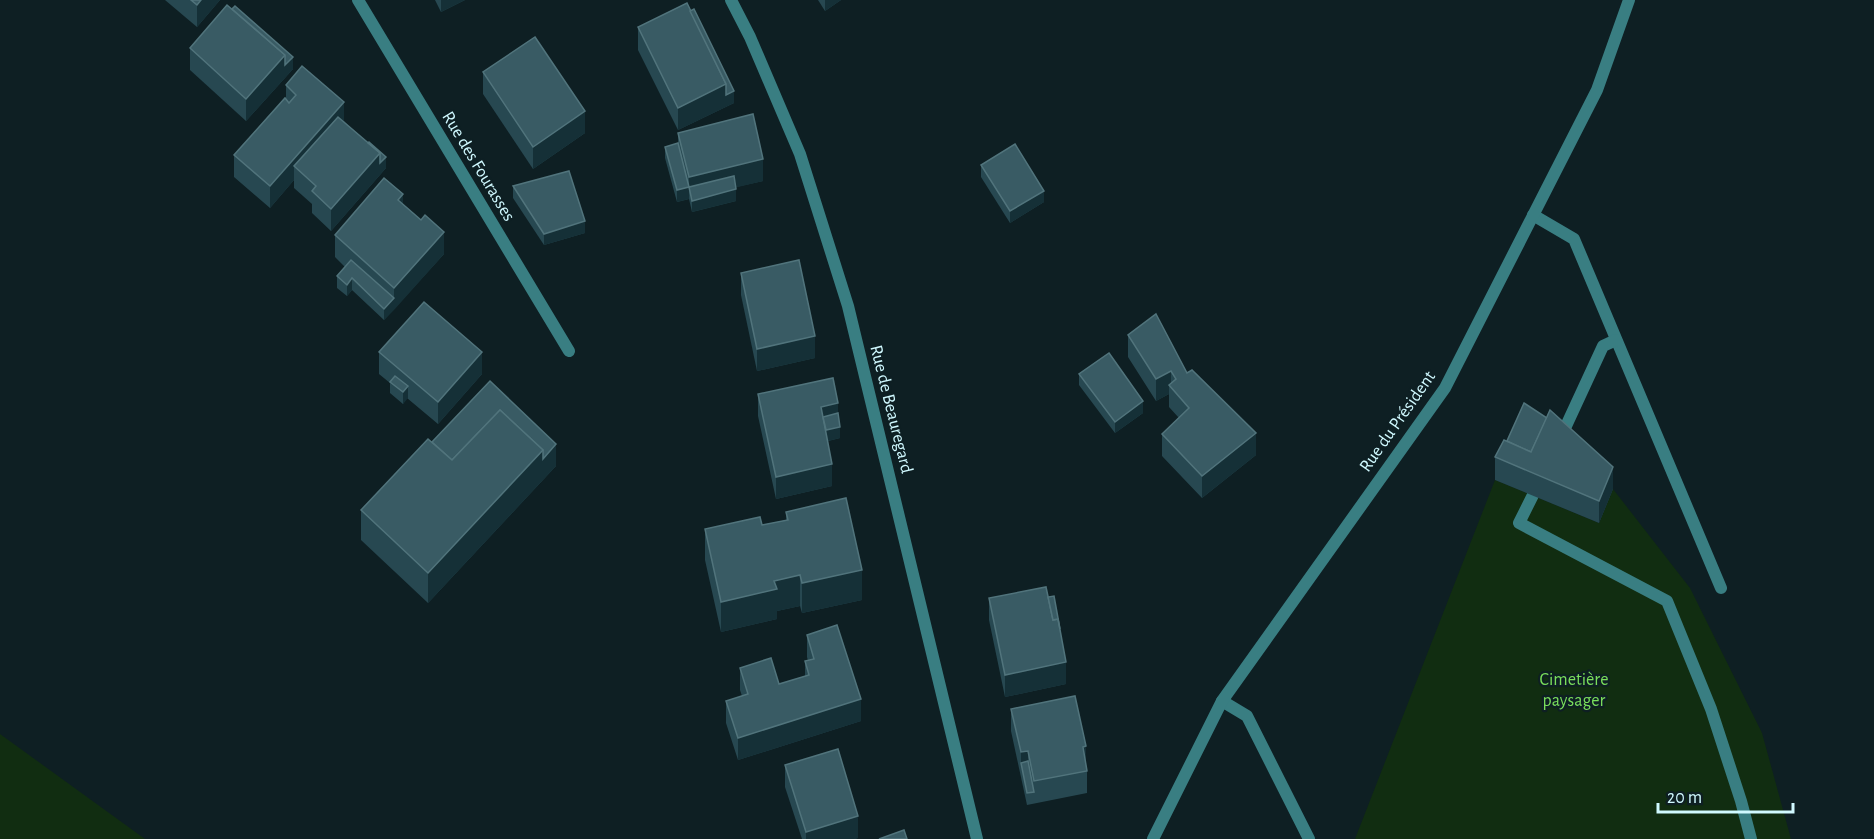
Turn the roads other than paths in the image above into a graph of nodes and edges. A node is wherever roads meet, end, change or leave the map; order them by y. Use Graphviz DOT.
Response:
graph roads {
  1 [pos="358,0"];
  2 [pos="731,0"];
  3 [pos="1629,0"];
  4 [pos="1533,215"];
  5 [pos="1616,340"];
  6 [pos="569,351"];
  7 [pos="1559,440"];
  8 [pos="1533,495"];
  9 [pos="1721,588"];
  10 [pos="1222,700"];
  11 [pos="977,839"];
  12 [pos="1154,839"];
  13 [pos="1309,839"];
  14 [pos="1751,839"];
  1 -- 6 [label="street, Rue des Fourasses"];
  2 -- 11 [label="street, Rue de Beauregard"];
  3 -- 4 [label="street, Rue du Président"];
  4 -- 5 [label="street"];
  4 -- 10 [label="street, Rue du Président"];
  5 -- 7 [label="street"];
  5 -- 9 [label="street"];
  8 -- 14 [label="street"];
  10 -- 12 [label="street, Rue du Président"];
  10 -- 13 [label="street"];
}
